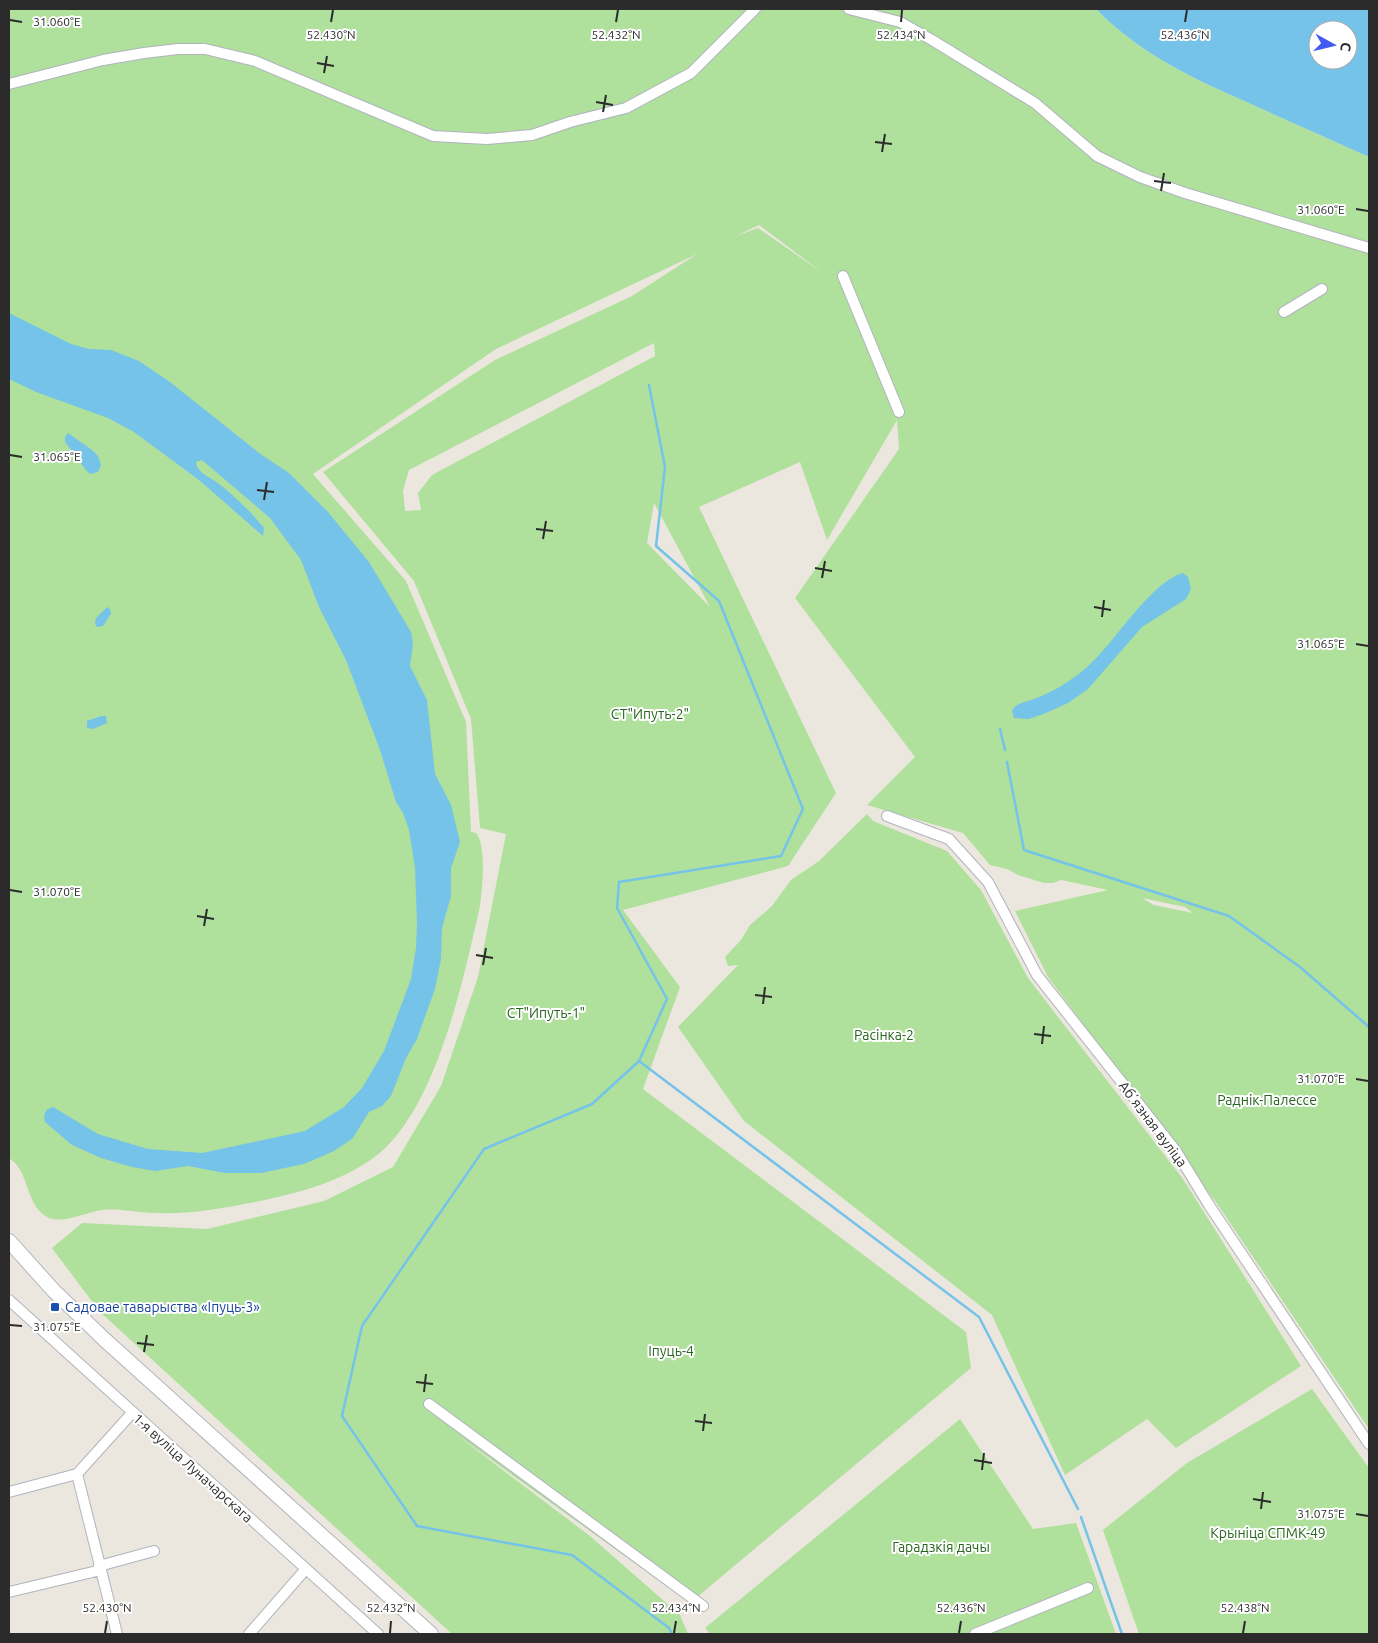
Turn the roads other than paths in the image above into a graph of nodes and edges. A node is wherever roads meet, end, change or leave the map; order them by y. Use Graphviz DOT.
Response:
graph roads {
  1 [pos="755,9"];
  2 [pos="849,9"];
  3 [pos="9,84"];
  4 [pos="1369,248"];
  5 [pos="844,276"];
  6 [pos="1322,289"];
  7 [pos="1284,312"];
  8 [pos="899,412"];
  9 [pos="887,816"];
  10 [pos="9,1241"];
  11 [pos="9,1300"];
  12 [pos="430,1404"];
  13 [pos="132,1413"];
  14 [pos="1369,1444"];
  15 [pos="77,1474"];
  16 [pos="9,1492"];
  17 [pos="154,1551"];
  18 [pos="100,1568"];
  19 [pos="305,1570"];
  20 [pos="1088,1588"];
  21 [pos="9,1592"];
  22 [pos="703,1606"];
  23 [pos="117,1634"];
  24 [pos="249,1634"];
  25 [pos="378,1634"];
  26 [pos="431,1634"];
  27 [pos="975,1634"];
  1 -- 3 [label="street"];
  2 -- 4 [label="street"];
  5 -- 8 [label="street"];
  6 -- 7 [label="street"];
  9 -- 14 [label="street, Абʼязная вуліца"];
  10 -- 26 [label="street"];
  11 -- 13 [label="street, 1-я вуліца Луначарскага"];
  12 -- 22 [label="street"];
  13 -- 15 [label="street"];
  13 -- 19 [label="street, 1-я вуліца Луначарскага"];
  15 -- 16 [label="street"];
  15 -- 18 [label="street"];
  17 -- 18 [label="street"];
  18 -- 21 [label="street"];
  18 -- 23 [label="street"];
  19 -- 24 [label="street"];
  19 -- 25 [label="street, 1-я вуліца Луначарскага"];
  20 -- 27 [label="street"];
}
